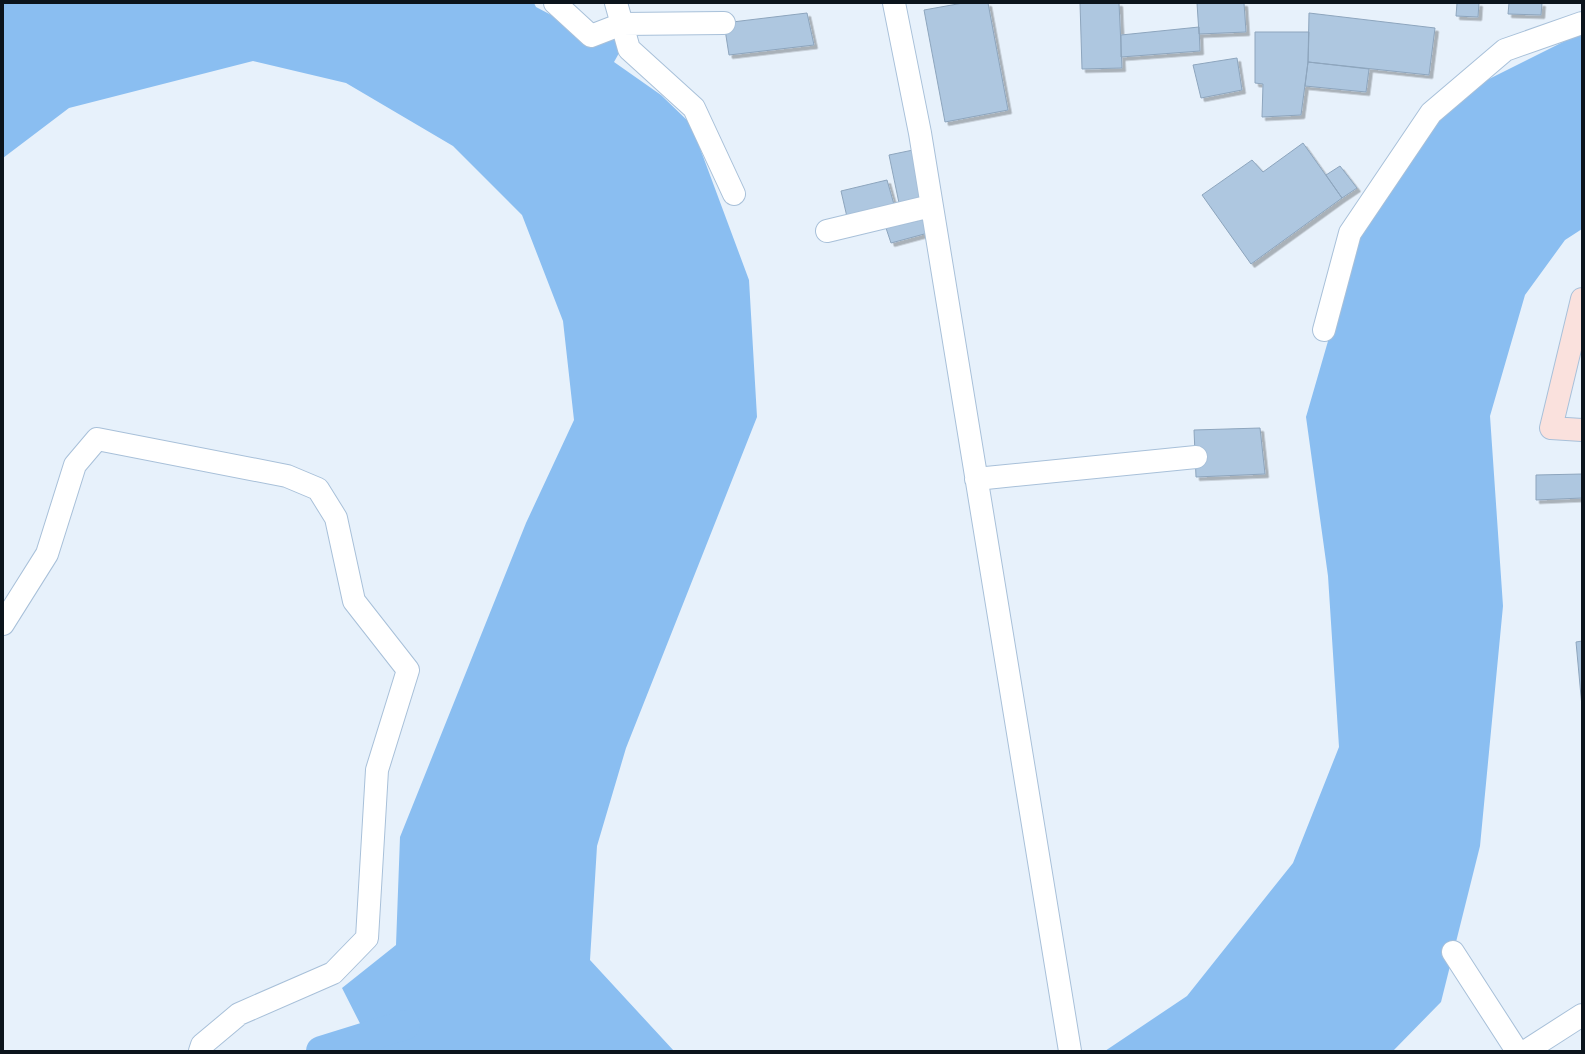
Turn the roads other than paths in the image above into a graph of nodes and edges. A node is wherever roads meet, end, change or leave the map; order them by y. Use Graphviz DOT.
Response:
graph roads {
  1 [pos="555,3"];
  2 [pos="616,3"];
  3 [pos="894,3"];
  4 [pos="724,23"];
  5 [pos="1582,23"];
  6 [pos="622,24"];
  7 [pos="734,194"];
  8 [pos="931,206"];
  9 [pos="827,231"];
  10 [pos="1582,299"];
  11 [pos="1324,330"];
  12 [pos="1576,345"];
  13 [pos="1582,430"];
  14 [pos="1196,457"];
  15 [pos="976,479"];
  16 [pos="3,624"];
  17 [pos="1453,952"];
  18 [pos="1582,1015"];
  19 [pos="200,1051"];
  20 [pos="1070,1051"];
  21 [pos="1517,1051"];
  22 [pos="1526,1051"];
  1 -- 6 [label="street"];
  2 -- 6 [label="street"];
  3 -- 8 [label="street"];
  4 -- 6 [label="street"];
  5 -- 11 [label="street"];
  6 -- 7 [label="street"];
  8 -- 9 [label="street"];
  8 -- 15 [label="street"];
  10 -- 12 [label="street"];
  12 -- 13 [label="street"];
  14 -- 15 [label="street"];
  15 -- 20 [label="street"];
  16 -- 19 [label="street"];
  17 -- 21 [label="street"];
  18 -- 22 [label="street"];
}
